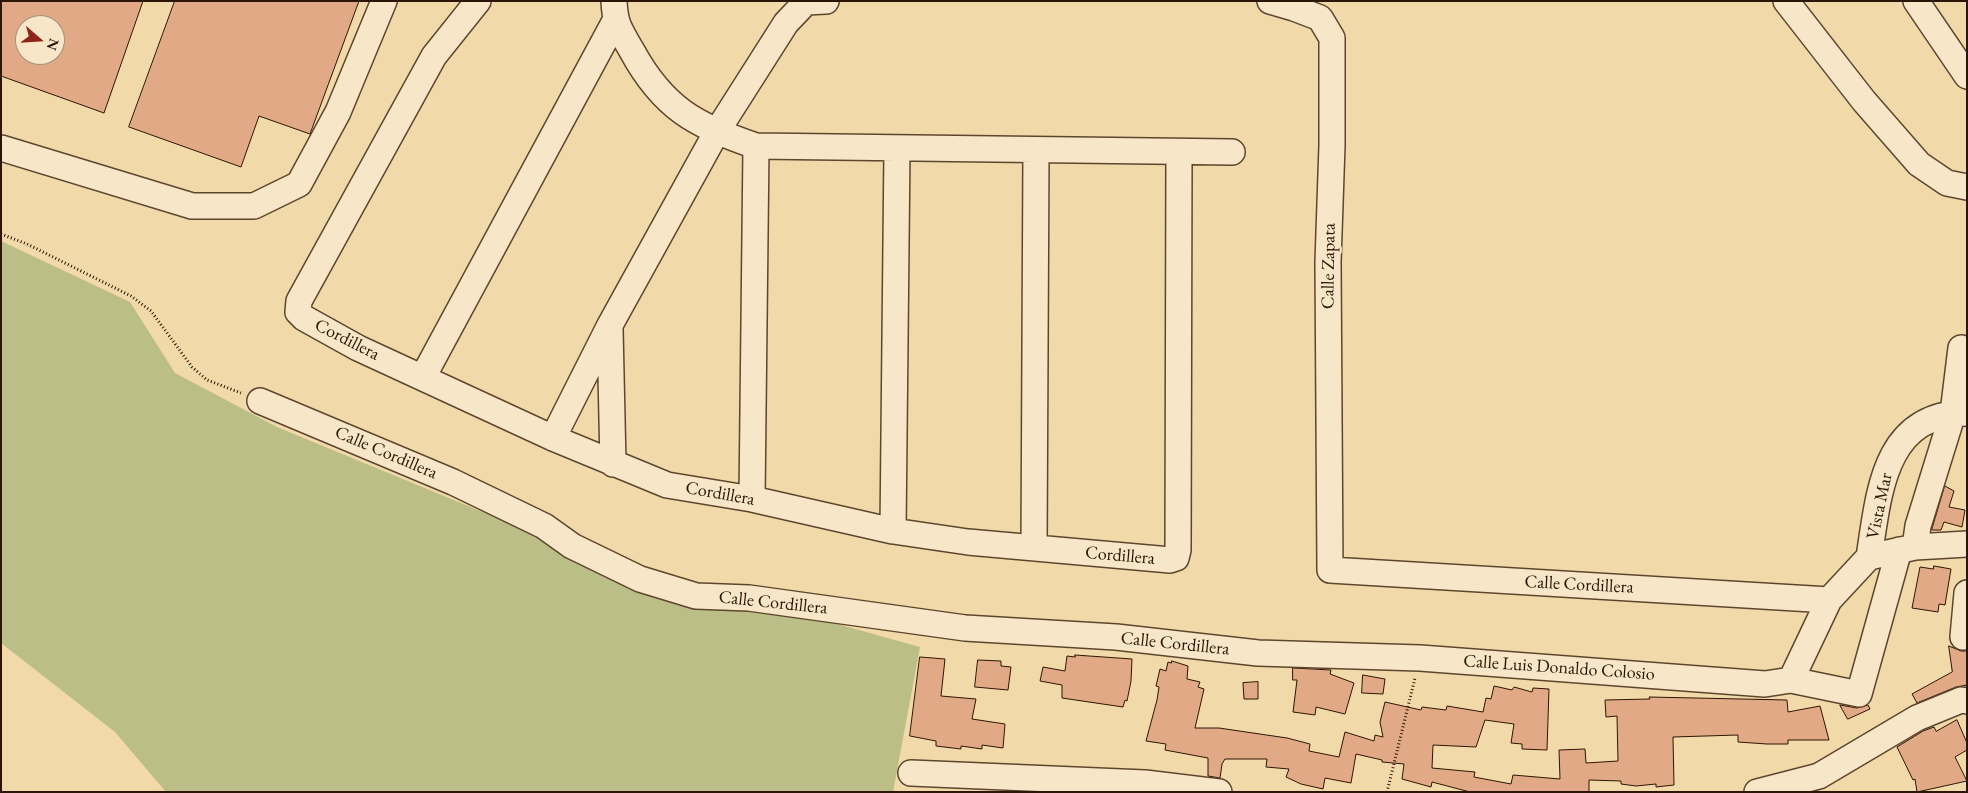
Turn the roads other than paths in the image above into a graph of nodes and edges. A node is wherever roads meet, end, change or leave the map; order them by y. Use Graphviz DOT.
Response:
graph roads {
  1 [pos="384,1"];
  2 [pos="478,1"];
  3 [pos="826,1"];
  4 [pos="1270,1"];
  5 [pos="1786,1"];
  6 [pos="1916,1"];
  7 [pos="615,11"];
  8 [pos="1967,76"];
  9 [pos="716,133"];
  10 [pos="756,146"];
  11 [pos="1,148"];
  12 [pos="897,148"];
  13 [pos="1036,151"];
  14 [pos="1179,152"];
  15 [pos="1232,152"];
  16 [pos="1967,187"];
  17 [pos="610,325"];
  18 [pos="1961,348"];
  19 [pos="423,377"];
  20 [pos="260,401"];
  21 [pos="1960,413"];
  22 [pos="553,438"];
  23 [pos="613,464"];
  24 [pos="752,499"];
  25 [pos="893,531"];
  26 [pos="1967,544"];
  27 [pos="1034,548"];
  28 [pos="1907,549"];
  29 [pos="1869,557"];
  30 [pos="1330,570"];
  31 [pos="1967,593"];
  32 [pos="1829,600"];
  33 [pos="1963,637"];
  34 [pos="1326,654"];
  35 [pos="1791,680"];
  36 [pos="1967,701"];
  37 [pos="911,773"];
  38 [pos="1220,792"];
  39 [pos="1757,792"];
  1 -- 11 [label="street"];
  2 -- 19 [label="street, Cordillera"];
  3 -- 9 [label="street"];
  4 -- 30 [label="street, Calle Zapata"];
  5 -- 16 [label="street"];
  6 -- 8 [label="street"];
  7 -- 9 [label="street"];
  7 -- 19 [label="street"];
  9 -- 10 [label="street"];
  9 -- 17 [label="street"];
  10 -- 12 [label="street"];
  10 -- 24 [label="street"];
  12 -- 13 [label="street"];
  12 -- 25 [label="street"];
  13 -- 14 [label="street"];
  13 -- 27 [label="street"];
  14 -- 15 [label="street"];
  14 -- 27 [label="street, Cordillera"];
  17 -- 22 [label="street"];
  17 -- 23 [label="street"];
  18 -- 21 [label="street"];
  19 -- 22 [label="street, Cordillera"];
  20 -- 34 [label="street, Calle Cordillera"];
  21 -- 28 [label="street"];
  21 -- 29 [label="street, Vista Mar"];
  22 -- 23 [label="street, Cordillera"];
  23 -- 24 [label="street, Cordillera"];
  24 -- 25 [label="street, Cordillera"];
  25 -- 27 [label="street, Cordillera"];
  26 -- 28 [label="street"];
  28 -- 29 [label="street"];
  28 -- 35 [label="street"];
  29 -- 32 [label="street"];
  30 -- 32 [label="street, Calle Cordillera"];
  31 -- 33 [label="street"];
  32 -- 35 [label="street"];
  34 -- 35 [label="street, Calle Luis Donaldo Colosio"];
  36 -- 39 [label="street"];
  37 -- 38 [label="street"];
}
